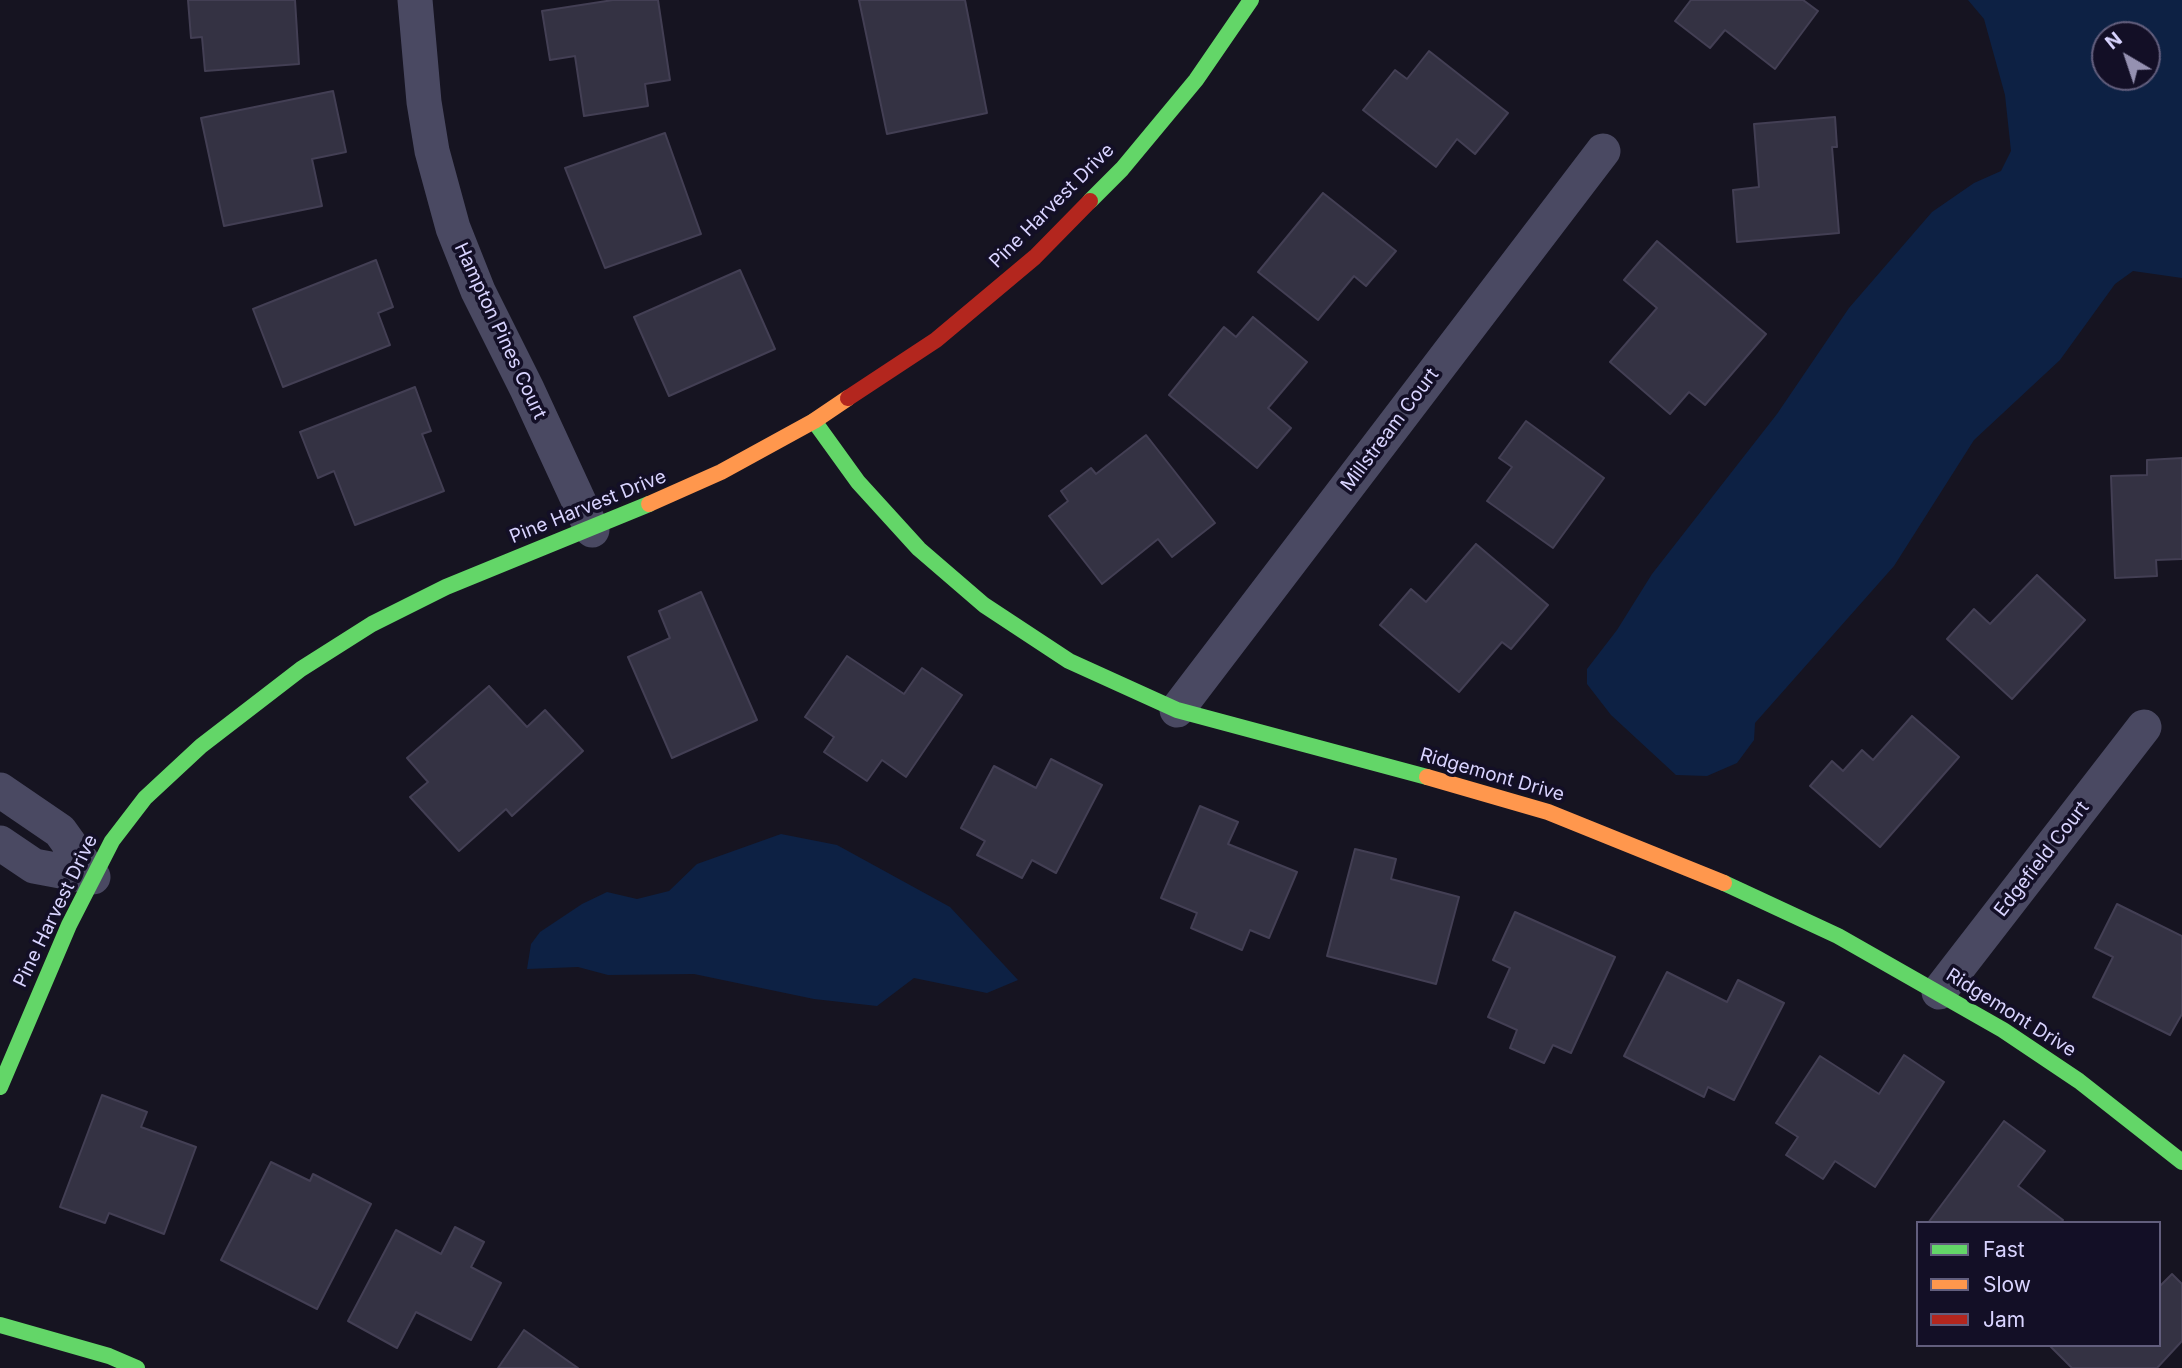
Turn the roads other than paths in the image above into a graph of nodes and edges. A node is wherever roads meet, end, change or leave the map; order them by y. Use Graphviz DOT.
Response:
graph roads {
  1 [pos="415,0"];
  2 [pos="1251,0"];
  3 [pos="1603,151"];
  4 [pos="814,421"];
  5 [pos="592,530"];
  6 [pos="1177,709"];
  7 [pos="2144,727"];
  8 [pos="0,790"];
  9 [pos="0,843"];
  10 [pos="93,877"];
  11 [pos="1939,992"];
  12 [pos="0,1087"];
  13 [pos="2182,1162"];
  14 [pos="0,1325"];
  15 [pos="137,1368"];
  1 -- 5 [label="street, Hampton Pines Court"];
  2 -- 4 [label="street, Pine Harvest Drive"];
  3 -- 6 [label="street, Millstream Court"];
  4 -- 5 [label="street, Pine Harvest Drive"];
  4 -- 6 [label="street, Ridgemont Drive"];
  5 -- 10 [label="street, Pine Harvest Drive"];
  6 -- 11 [label="street, Ridgemont Drive"];
  7 -- 11 [label="street, Edgefield Court"];
  8 -- 10 [label="street"];
  9 -- 10 [label="street"];
  10 -- 12 [label="street, Pine Harvest Drive"];
  11 -- 13 [label="street, Ridgemont Drive"];
  14 -- 15 [label="street"];
}
